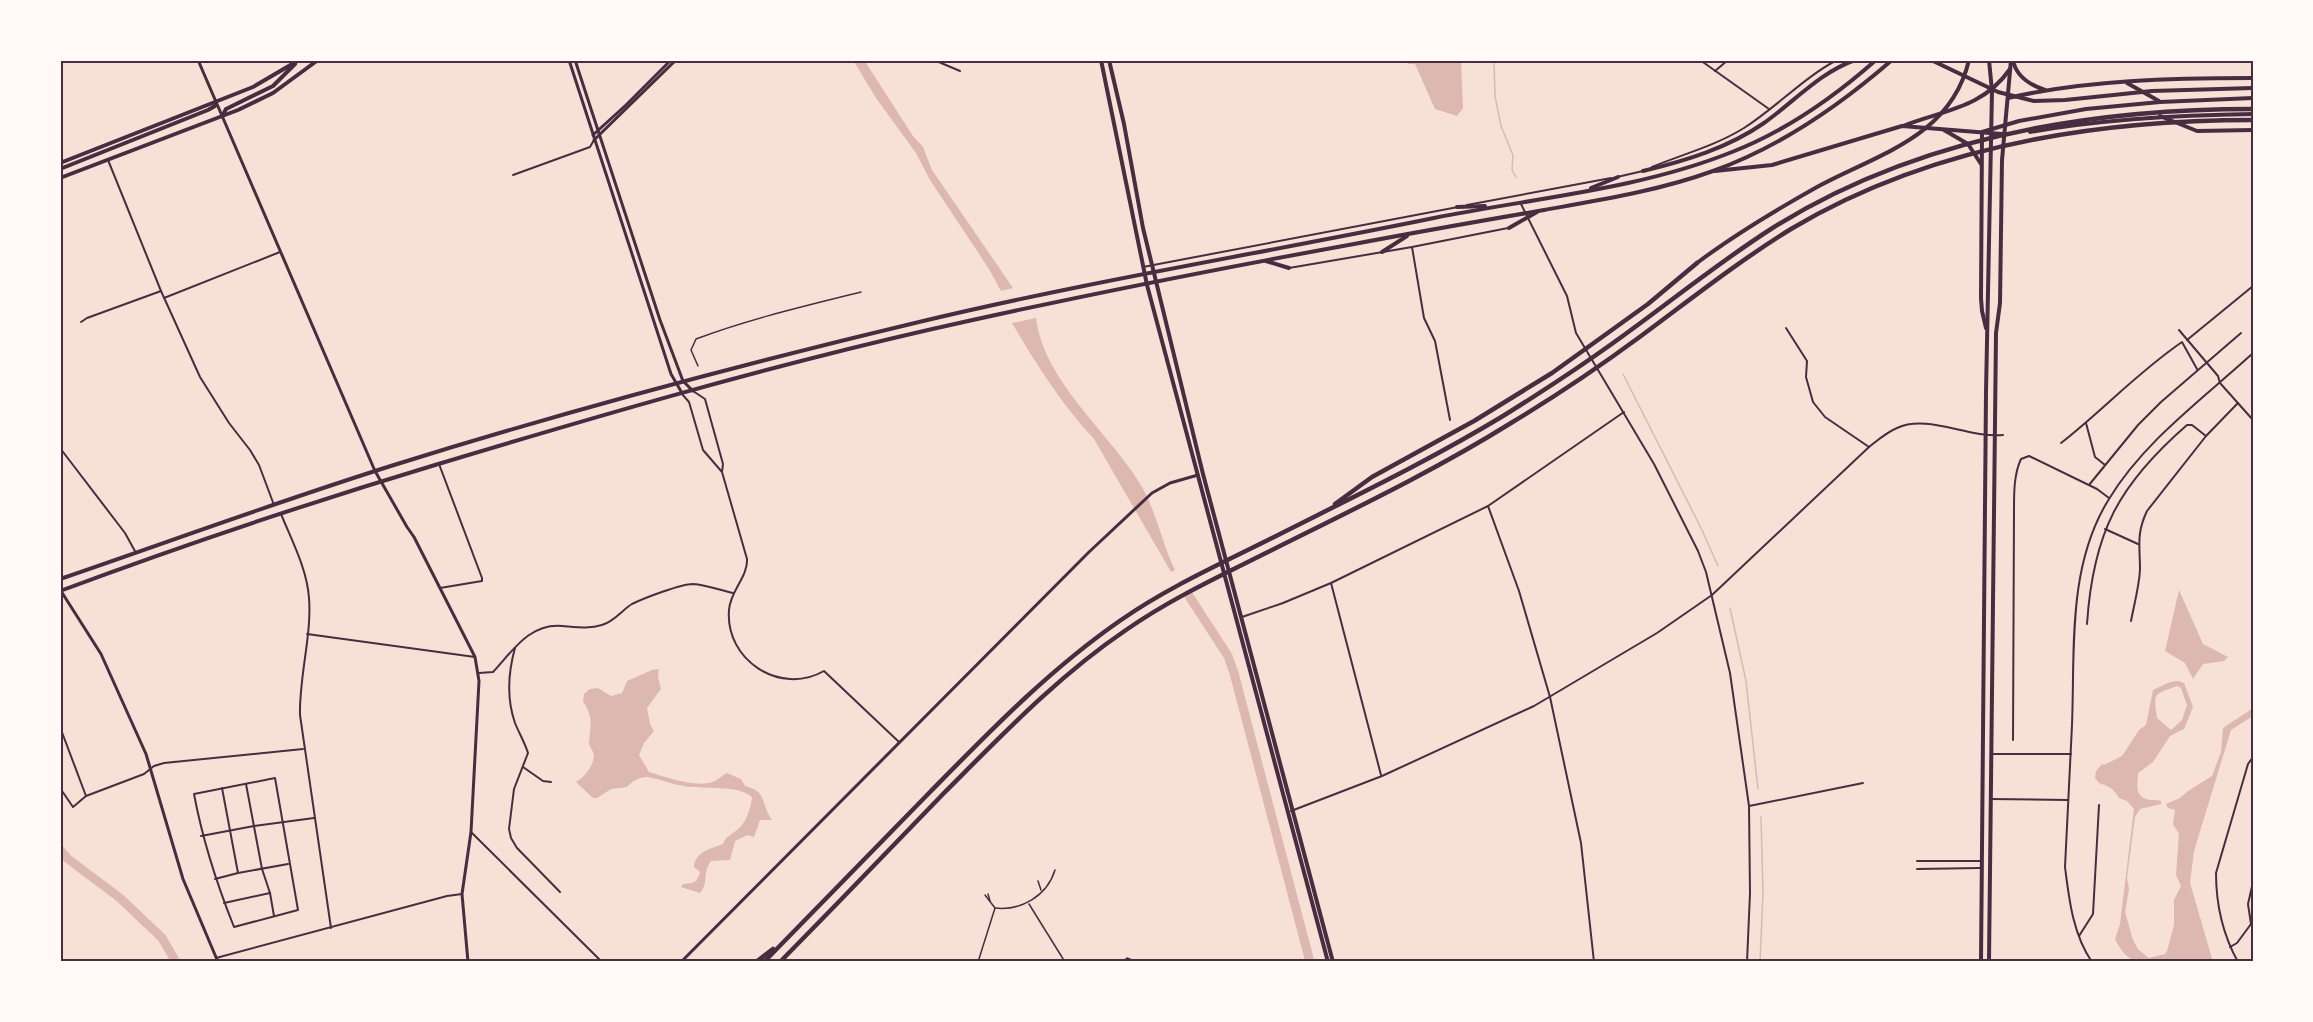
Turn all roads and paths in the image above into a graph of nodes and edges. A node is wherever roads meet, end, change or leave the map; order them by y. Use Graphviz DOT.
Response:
graph roads {
  1 [pos="198,60"];
  2 [pos="318,60"];
  3 [pos="569,60"];
  4 [pos="575,60"];
  5 [pos="671,60"];
  6 [pos="676,60"];
  7 [pos="934,60"];
  8 [pos="1101,60"];
  9 [pos="1116,60"];
  10 [pos="1700,60"];
  11 [pos="1728,60"];
  12 [pos="1837,60"];
  13 [pos="1856,60"];
  14 [pos="1876,60"];
  15 [pos="1892,60"];
  16 [pos="1931,60"];
  17 [pos="1969,60"];
  18 [pos="1989,60"];
  19 [pos="2012,60"];
  20 [pos="298,61"];
  21 [pos="1109,62"];
  22 [pos="2011,68"];
  23 [pos="305,71"];
  24 [pos="960,71"];
  25 [pos="1715,71"];
  26 [pos="2253,78"];
  27 [pos="2125,82"];
  28 [pos="2253,88"];
  29 [pos="2045,90"];
  30 [pos="2008,98"];
  31 [pos="2253,98"];
  32 [pos="216,102"];
  33 [pos="2160,102"];
  34 [pos="1769,109"];
  35 [pos="2253,111"];
  36 [pos="222,116"];
  37 [pos="2159,116"];
  38 [pos="2253,120"];
  39 [pos="2006,125"];
  40 [pos="1902,126"];
  41 [pos="1944,130"];
  42 [pos="2253,130"];
  43 [pos="598,131"];
  44 [pos="1982,132"];
  45 [pos="593,135"];
  46 [pos="2005,135"];
  47 [pos="600,136"];
  48 [pos="594,140"];
  49 [pos="107,159"];
  50 [pos="60,163"];
  51 [pos="60,169"];
  52 [pos="1983,170"];
  53 [pos="1643,171"];
  54 [pos="1713,171"];
  55 [pos="513,175"];
  56 [pos="1618,177"];
  57 [pos="60,178"];
  58 [pos="1586,191"];
  59 [pos="1520,201"];
  60 [pos="1498,205"];
  61 [pos="1457,207"];
  62 [pos="1527,215"];
  63 [pos="1509,228"];
  64 [pos="1411,234"];
  65 [pos="1412,247"];
  66 [pos="280,252"];
  67 [pos="1383,252"];
  68 [pos="1266,261"];
  69 [pos="1697,263"];
  70 [pos="1152,265"];
  71 [pos="1143,267"];
  72 [pos="1289,268"];
  73 [pos="1154,273"];
  74 [pos="1145,275"];
  75 [pos="1156,283"];
  76 [pos="1147,285"];
  77 [pos="2253,286"];
  78 [pos="161,291"];
  79 [pos="861,292"];
  80 [pos="164,298"];
  81 [pos="81,322"];
  82 [pos="1786,328"];
  83 [pos="1987,329"];
  84 [pos="2179,330"];
  85 [pos="2241,333"];
  86 [pos="2187,340"];
  87 [pos="2253,353"];
  88 [pos="2206,363"];
  89 [pos="698,366"];
  90 [pos="2198,370"];
  91 [pos="683,381"];
  92 [pos="2220,383"];
  93 [pos="676,384"];
  94 [pos="693,391"];
  95 [pos="682,393"];
  96 [pos="2238,403"];
  97 [pos="1624,412"];
  98 [pos="1450,420"];
  99 [pos="2253,420"];
  100 [pos="2086,423"];
  101 [pos="2003,435"];
  102 [pos="1986,436"];
  103 [pos="1995,436"];
  104 [pos="2206,436"];
  105 [pos="2061,443"];
  106 [pos="1869,447"];
  107 [pos="60,448"];
  108 [pos="439,464"];
  109 [pos="2105,465"];
  110 [pos="375,471"];
  111 [pos="723,472"];
  112 [pos="1198,475"];
  113 [pos="381,481"];
  114 [pos="2089,484"];
  115 [pos="2109,498"];
  116 [pos="273,505"];
  117 [pos="1488,506"];
  118 [pos="280,514"];
  119 [pos="1315,516"];
  120 [pos="2105,529"];
  121 [pos="2138,544"];
  122 [pos="136,553"];
  123 [pos="60,579"];
  124 [pos="1331,583"];
  125 [pos="440,588"];
  126 [pos="60,591"];
  127 [pos="733,593"];
  128 [pos="1712,595"];
  129 [pos="1242,617"];
  130 [pos="2130,621"];
  131 [pos="2087,624"];
  132 [pos="307,633"];
  133 [pos="515,645"];
  134 [pos="475,657"];
  135 [pos="478,673"];
  136 [pos="1550,697"];
  137 [pos="60,727"];
  138 [pos="2013,740"];
  139 [pos="899,743"];
  140 [pos="304,749"];
  141 [pos="1990,754"];
  142 [pos="2070,754"];
  143 [pos="2253,757"];
  144 [pos="523,767"];
  145 [pos="152,769"];
  146 [pos="1382,776"];
  147 [pos="551,782"];
  148 [pos="1863,783"];
  149 [pos="246,784"];
  150 [pos="60,788"];
  151 [pos="222,789"];
  152 [pos="86,796"];
  153 [pos="1990,799"];
  154 [pos="2068,800"];
  155 [pos="2099,805"];
  156 [pos="1749,806"];
  157 [pos="1294,810"];
  158 [pos="1289,812"];
  159 [pos="314,818"];
  160 [pos="281,822"];
  161 [pos="254,826"];
  162 [pos="229,830"];
  163 [pos="471,832"];
  164 [pos="201,836"];
  165 [pos="1917,861"];
  166 [pos="1981,861"];
  167 [pos="289,864"];
  168 [pos="1981,868"];
  169 [pos="262,869"];
  170 [pos="1917,869"];
  171 [pos="1055,870"];
  172 [pos="238,873"];
  173 [pos="215,879"];
  174 [pos="1038,881"];
  175 [pos="2253,882"];
  176 [pos="1041,891"];
  177 [pos="560,892"];
  178 [pos="270,893"];
  179 [pos="462,894"];
  180 [pos="988,894"];
  181 [pos="985,895"];
  182 [pos="991,902"];
  183 [pos="224,903"];
  184 [pos="1028,903"];
  185 [pos="995,908"];
  186 [pos="274,916"];
  187 [pos="331,928"];
  188 [pos="793,933"];
  189 [pos="2079,936"];
  190 [pos="2230,947"];
  191 [pos="217,960"];
  192 [pos="468,962"];
  193 [pos="602,962"];
  194 [pos="681,962"];
  195 [pos="756,962"];
  196 [pos="764,962"];
  197 [pos="780,962"];
  198 [pos="978,962"];
  199 [pos="1065,962"];
  200 [pos="1122,962"];
  201 [pos="1137,962"];
  202 [pos="1328,962"];
  203 [pos="1334,962"];
  204 [pos="1594,962"];
  205 [pos="1747,962"];
  206 [pos="1981,962"];
  207 [pos="1989,962"];
  208 [pos="2092,962"];
  209 [pos="2238,962"];
  1 -- 32 [label="street"];
  2 -- 23 [label="main road"];
  3 -- 45 [label="street"];
  4 -- 43 [label="street"];
  5 -- 43 [label="street"];
  6 -- 47 [label="street"];
  7 -- 24 [label="street"];
  8 -- 71 [label="main road"];
  9 -- 21 [label="street"];
  10 -- 25 [label="street"];
  11 -- 25 [label="street"];
  12 -- 34 [label="street"];
  13 -- 53 [label="main road"];
  14 -- 58 [label="main road"];
  15 -- 54 [label="main road"];
  16 -- 28 [label="main road"];
  17 -- 69 [label="main road"];
  18 -- 83 [label="main road"];
  19 -- 22 [label="main road"];
  19 -- 29 [label="main road"];
  20 -- 23 [label="main road"];
  20 -- 32 [label="main road"];
  20 -- 36 [label="main road"];
  21 -- 70 [label="main road"];
  22 -- 30 [label="main road"];
  22 -- 40 [label="main road"];
  23 -- 36 [label="main road"];
  25 -- 34 [label="street"];
  26 -- 27 [label="main road"];
  27 -- 29 [label="main road"];
  27 -- 33 [label="main road"];
  29 -- 30 [label="main road"];
  30 -- 39 [label="main road"];
  31 -- 33 [label="main road"];
  32 -- 36 [label="street"];
  32 -- 50 [label="main road"];
  32 -- 51 [label="main road"];
  33 -- 39 [label="main road"];
  34 -- 53 [label="street"];
  35 -- 37 [label="main road"];
  35 -- 119 [label="highway"];
  36 -- 49 [label="main road"];
  36 -- 66 [label="street"];
  37 -- 42 [label="main road"];
  37 -- 46 [label="main road"];
  38 -- 197 [label="highway"];
  39 -- 44 [label="main road"];
  39 -- 46 [label="main road"];
  40 -- 41 [label="main road"];
  40 -- 54 [label="main road"];
  41 -- 44 [label="main road"];
  41 -- 52 [label="main road"];
  43 -- 45 [label="street"];
  43 -- 47 [label="street"];
  44 -- 46 [label="main road"];
  44 -- 52 [label="main road"];
  45 -- 48 [label="street"];
  46 -- 103 [label="main road"];
  47 -- 48 [label="street"];
  47 -- 91 [label="street"];
  48 -- 55 [label="street"];
  48 -- 93 [label="street"];
  49 -- 57 [label="main road"];
  49 -- 78 [label="street"];
  52 -- 83 [label="main road"];
  53 -- 56 [label="street"];
  54 -- 62 [label="main road"];
  56 -- 58 [label="main road"];
  56 -- 61 [label="street"];
  58 -- 59 [label="main road"];
  59 -- 60 [label="main road"];
  59 -- 62 [label="street"];
  60 -- 61 [label="main road"];
  60 -- 73 [label="main road"];
  61 -- 70 [label="street"];
  62 -- 63 [label="main road"];
  62 -- 64 [label="main road"];
  62 -- 97 [label="street"];
  63 -- 65 [label="street"];
  64 -- 67 [label="main road"];
  64 -- 68 [label="main road"];
  65 -- 67 [label="street"];
  65 -- 98 [label="street"];
  66 -- 80 [label="street"];
  66 -- 110 [label="street"];
  67 -- 72 [label="street"];
  68 -- 72 [label="main road"];
  68 -- 75 [label="main road"];
  69 -- 119 [label="highway"];
  70 -- 71 [label="street"];
  70 -- 73 [label="main road"];
  71 -- 74 [label="main road"];
  73 -- 74 [label="main road"];
  73 -- 75 [label="main road"];
  74 -- 76 [label="main road"];
  74 -- 91 [label="main road"];
  75 -- 76 [label="main road"];
  75 -- 129 [label="main road"];
  76 -- 94 [label="main road"];
  76 -- 112 [label="main road"];
  77 -- 86 [label="street"];
  78 -- 80 [label="street"];
  78 -- 81 [label="street"];
  79 -- 89 [label="street"];
  80 -- 116 [label="street"];
  82 -- 106 [label="street"];
  83 -- 102 [label="main road"];
  84 -- 86 [label="street"];
  85 -- 88 [label="street"];
  86 -- 88 [label="street"];
  87 -- 92 [label="street"];
  88 -- 90 [label="street"];
  88 -- 92 [label="street"];
  90 -- 100 [label="street"];
  90 -- 109 [label="street"];
  91 -- 93 [label="main road"];
  91 -- 94 [label="street"];
  92 -- 96 [label="street"];
  92 -- 115 [label="street"];
  93 -- 95 [label="street"];
  93 -- 110 [label="main road"];
  94 -- 95 [label="main road"];
  94 -- 111 [label="street"];
  95 -- 108 [label="main road"];
  95 -- 111 [label="street"];
  96 -- 99 [label="street"];
  96 -- 104 [label="street"];
  97 -- 117 [label="street"];
  97 -- 128 [label="street"];
  100 -- 105 [label="street"];
  100 -- 109 [label="street"];
  101 -- 103 [label="street"];
  102 -- 103 [label="street"];
  102 -- 106 [label="street"];
  102 -- 166 [label="main road"];
  103 -- 141 [label="main road"];
  104 -- 120 [label="street"];
  104 -- 121 [label="street"];
  106 -- 128 [label="street"];
  107 -- 122 [label="street"];
  108 -- 113 [label="main road"];
  108 -- 125 [label="street"];
  109 -- 114 [label="street"];
  110 -- 113 [label="street"];
  110 -- 116 [label="main road"];
  111 -- 127 [label="street"];
  112 -- 139 [label="street"];
  112 -- 158 [label="main road"];
  113 -- 118 [label="main road"];
  113 -- 125 [label="street"];
  114 -- 115 [label="street"];
  114 -- 138 [label="street"];
  115 -- 142 [label="street"];
  116 -- 122 [label="main road"];
  117 -- 124 [label="street"];
  117 -- 136 [label="street"];
  118 -- 126 [label="main road"];
  118 -- 132 [label="street"];
  119 -- 188 [label="highway"];
  120 -- 121 [label="street"];
  120 -- 131 [label="street"];
  121 -- 130 [label="street"];
  122 -- 123 [label="main road"];
  124 -- 129 [label="street"];
  124 -- 146 [label="street"];
  125 -- 134 [label="street"];
  126 -- 145 [label="street"];
  127 -- 133 [label="street"];
  127 -- 139 [label="street"];
  128 -- 136 [label="street"];
  128 -- 156 [label="street"];
  129 -- 157 [label="main road"];
  132 -- 134 [label="street"];
  132 -- 140 [label="street"];
  133 -- 135 [label="street"];
  133 -- 144 [label="street"];
  134 -- 135 [label="street"];
  135 -- 163 [label="street"];
  136 -- 146 [label="street"];
  136 -- 204 [label="street"];
  137 -- 152 [label="street"];
  139 -- 194 [label="street"];
  140 -- 145 [label="street"];
  140 -- 159 [label="street"];
  141 -- 142 [label="street"];
  141 -- 153 [label="main road"];
  142 -- 154 [label="street"];
  143 -- 190 [label="street"];
  144 -- 147 [label="street"];
  144 -- 177 [label="street"];
  145 -- 152 [label="street"];
  145 -- 191 [label="street"];
  146 -- 157 [label="street"];
  148 -- 156 [label="street"];
  149 -- 151 [label="street"];
  149 -- 160 [label="street"];
  149 -- 161 [label="street"];
  150 -- 152 [label="street"];
  151 -- 162 [label="street"];
  151 -- 164 [label="street"];
  153 -- 154 [label="street"];
  153 -- 207 [label="main road"];
  154 -- 189 [label="street"];
  155 -- 189 [label="street"];
  156 -- 205 [label="street"];
  157 -- 158 [label="street"];
  157 -- 203 [label="main road"];
  158 -- 202 [label="main road"];
  159 -- 160 [label="street"];
  159 -- 187 [label="street"];
  160 -- 161 [label="street"];
  160 -- 167 [label="street"];
  161 -- 162 [label="street"];
  161 -- 169 [label="street"];
  162 -- 164 [label="street"];
  162 -- 172 [label="street"];
  163 -- 179 [label="street"];
  163 -- 193 [label="street"];
  164 -- 173 [label="street"];
  165 -- 166 [label="street"];
  166 -- 168 [label="main road"];
  167 -- 169 [label="street"];
  167 -- 186 [label="street"];
  168 -- 170 [label="street"];
  168 -- 206 [label="main road"];
  169 -- 172 [label="street"];
  169 -- 178 [label="street"];
  171 -- 176 [label="street"];
  172 -- 173 [label="street"];
  173 -- 183 [label="street"];
  174 -- 176 [label="street"];
  175 -- 190 [label="street"];
  176 -- 184 [label="street"];
  178 -- 183 [label="street"];
  178 -- 186 [label="street"];
  179 -- 187 [label="street"];
  179 -- 192 [label="street"];
  180 -- 182 [label="street"];
  181 -- 182 [label="street"];
  182 -- 185 [label="street"];
  183 -- 186 [label="street"];
  184 -- 185 [label="street"];
  184 -- 199 [label="street"];
  185 -- 198 [label="street"];
  187 -- 191 [label="street"];
  188 -- 195 [label="highway"];
  188 -- 196 [label="highway"];
  189 -- 208 [label="street"];
  190 -- 209 [label="street"];
  200 -- 201 [label="street"];
}
